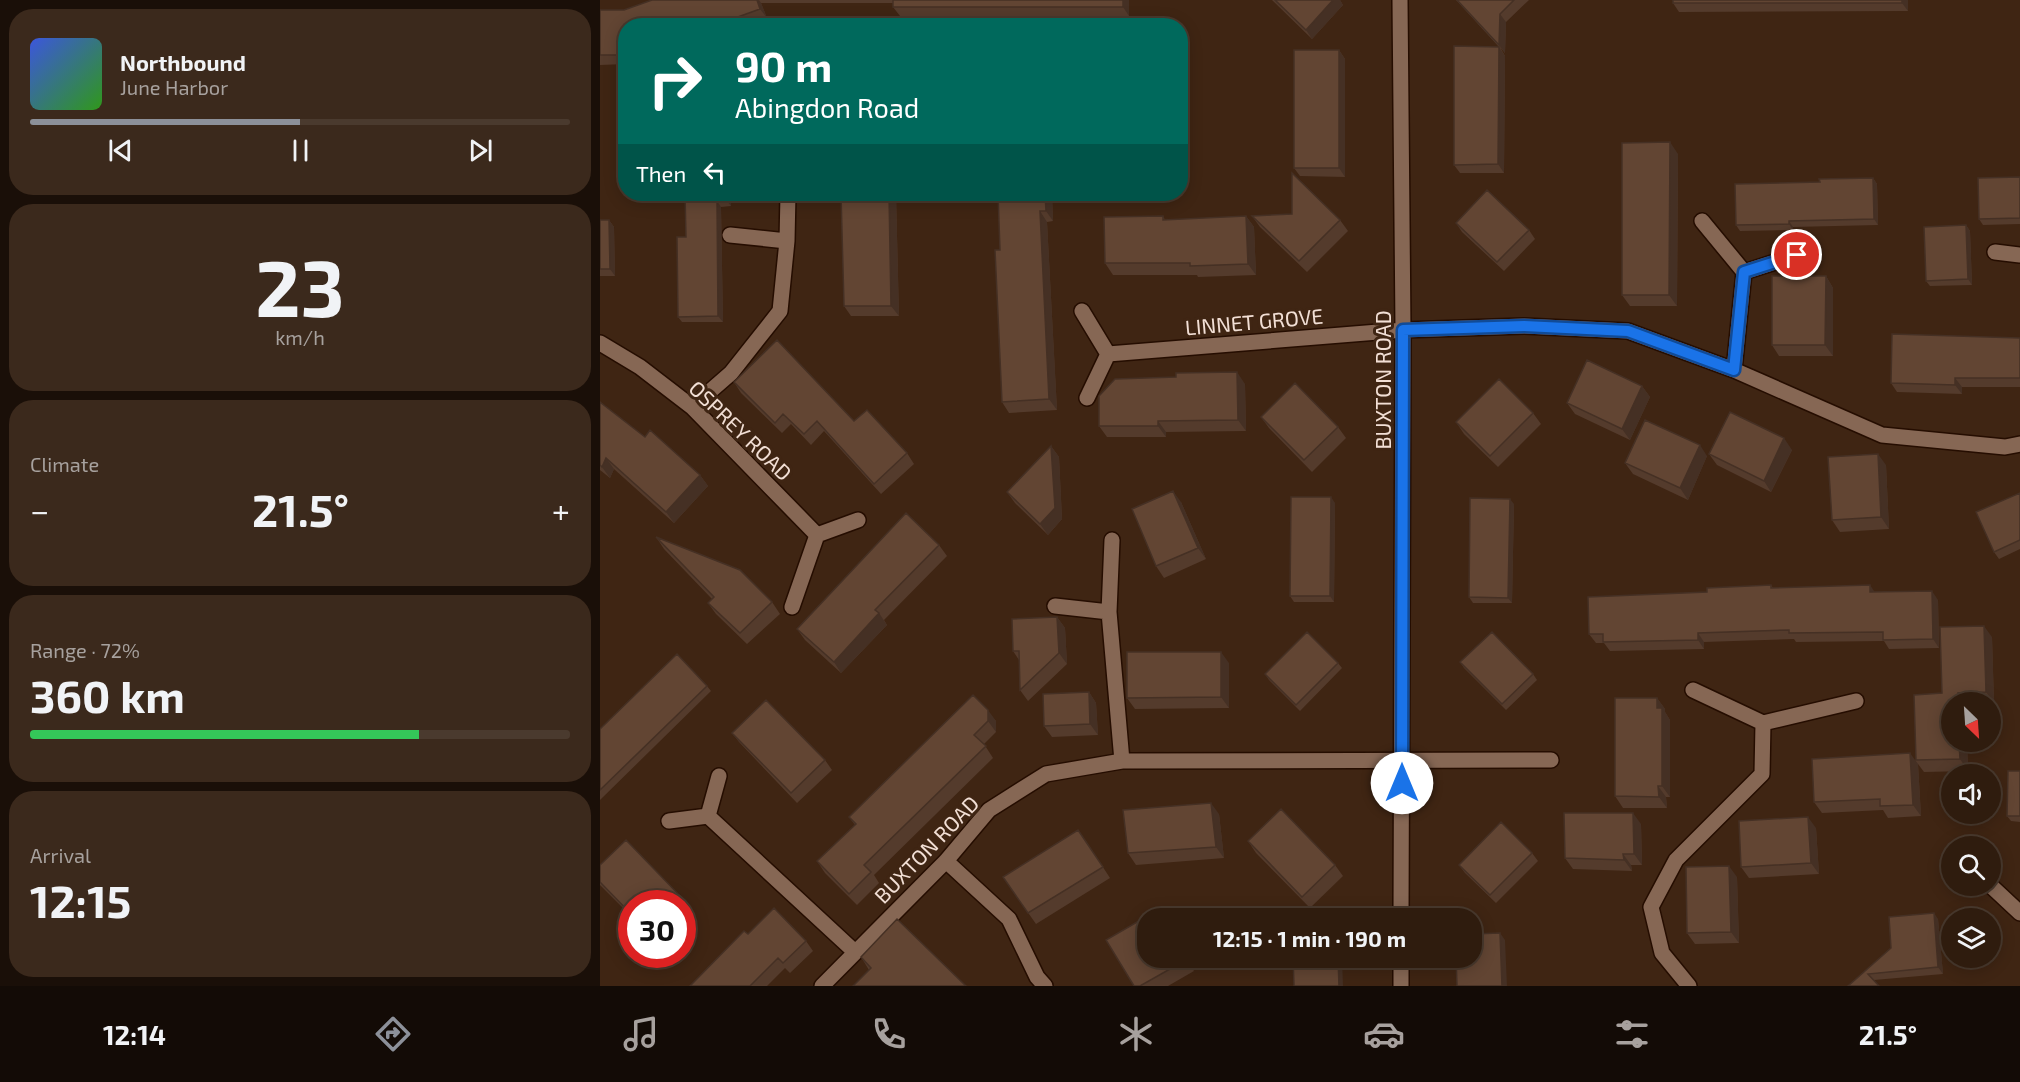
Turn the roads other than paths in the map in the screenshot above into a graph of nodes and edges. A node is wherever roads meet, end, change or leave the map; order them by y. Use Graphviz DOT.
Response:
graph roads {
  1 [pos="1400,0"];
  2 [pos="788,201"];
  3 [pos="1702,220"];
  4 [pos="730,235"];
  5 [pos="787,241"];
  6 [pos="1995,252"];
  7 [pos="1797,255"];
  8 [pos="2020,255"];
  9 [pos="1744,272"];
  10 [pos="1082,311"];
  11 [pos="1403,330"];
  12 [pos="600,343"];
  13 [pos="1108,354"];
  14 [pos="1734,370"];
  15 [pos="1088,398"];
  16 [pos="692,407"];
  17 [pos="2020,444"];
  18 [pos="858,520"];
  19 [pos="817,535"];
  20 [pos="1112,540"];
  21 [pos="1055,606"];
  22 [pos="792,608"];
  23 [pos="1109,612"];
  24 [pos="1693,690"];
  25 [pos="1856,701"];
  26 [pos="1763,723"];
  27 [pos="1402,760"];
  28 [pos="1551,760"];
  29 [pos="1122,761"];
  30 [pos="719,776"];
  31 [pos="708,816"];
  32 [pos="669,821"];
  33 [pos="946,861"];
  34 [pos="2001,896"];
  35 [pos="1401,908"];
  36 [pos="2020,914"];
  37 [pos="855,952"];
  38 [pos="1401,968"];
  39 [pos="822,986"];
  40 [pos="1045,986"];
  41 [pos="1401,986"];
  42 [pos="1689,986"];
  1 -- 11 [label="street, BUXTON ROAD"];
  2 -- 5 [label="street"];
  3 -- 9 [label="street"];
  4 -- 5 [label="street"];
  5 -- 16 [label="street"];
  6 -- 8 [label="street"];
  7 -- 9 [label="street"];
  9 -- 14 [label="street"];
  10 -- 13 [label="street"];
  11 -- 13 [label="street, LINNET GROVE"];
  11 -- 14 [label="street, LINNET GROVE"];
  11 -- 27 [label="street, BUXTON ROAD"];
  12 -- 16 [label="street, OSPREY ROAD"];
  13 -- 15 [label="street"];
  14 -- 17 [label="street, LINNET GROVE"];
  16 -- 19 [label="street, OSPREY ROAD"];
  18 -- 19 [label="street"];
  19 -- 22 [label="street"];
  20 -- 23 [label="street"];
  21 -- 23 [label="street"];
  23 -- 29 [label="street"];
  24 -- 26 [label="street"];
  25 -- 26 [label="street"];
  26 -- 42 [label="street"];
  27 -- 28 [label="street, BUXTON ROAD"];
  27 -- 29 [label="street, BUXTON ROAD"];
  27 -- 35 [label="street"];
  29 -- 33 [label="street, BUXTON ROAD"];
  30 -- 31 [label="street"];
  31 -- 32 [label="street"];
  31 -- 37 [label="street"];
  33 -- 37 [label="street, BUXTON ROAD"];
  33 -- 40 [label="street"];
  34 -- 36 [label="street"];
  37 -- 39 [label="street, BUXTON ROAD"];
  38 -- 41 [label="street"];
}
